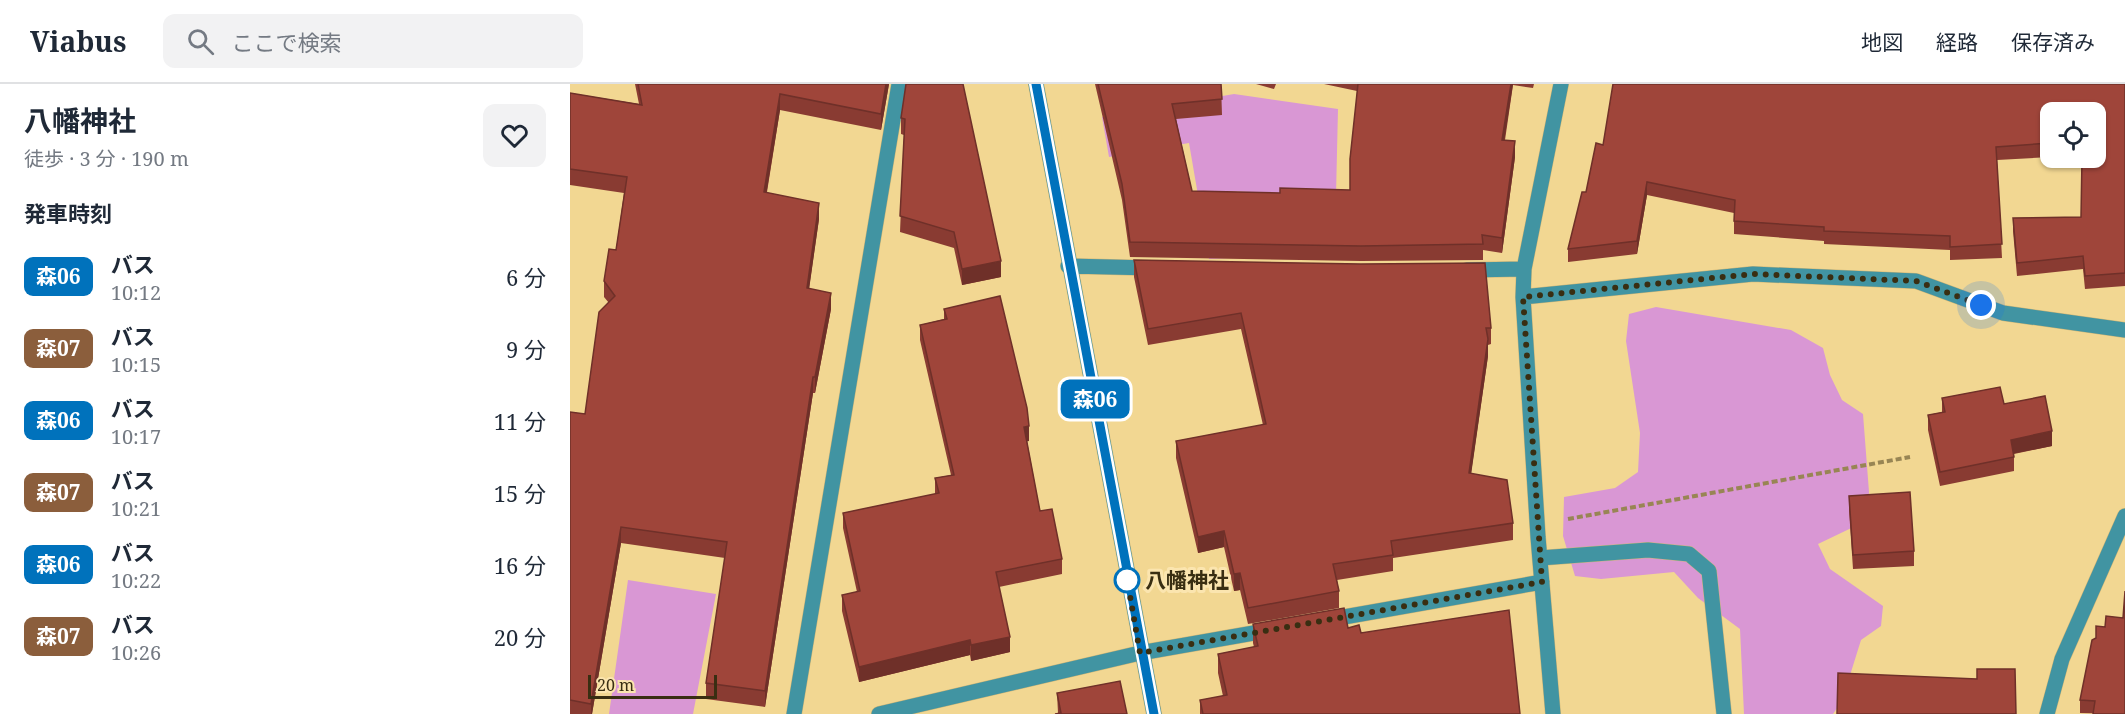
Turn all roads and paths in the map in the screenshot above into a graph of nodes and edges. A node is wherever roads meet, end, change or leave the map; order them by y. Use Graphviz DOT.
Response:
graph roads {
  1 [pos="899,84"];
  2 [pos="1036,84"];
  3 [pos="1561,84"];
  4 [pos="1068,266"];
  5 [pos="1164,268"];
  6 [pos="1524,269"];
  7 [pos="1454,270"];
  8 [pos="1523,297"];
  9 [pos="2125,330"];
  10 [pos="1910,457"];
  11 [pos="2125,516"];
  12 [pos="1537,524"];
  13 [pos="1540,558"];
  14 [pos="1542,582"];
  15 [pos="1308,623"];
  16 [pos="1285,627"];
  17 [pos="1140,653"];
  18 [pos="795,714"];
  19 [pos="879,714"];
  20 [pos="1154,714"];
  21 [pos="1553,714"];
  22 [pos="1724,714"];
  23 [pos="2048,714"];
  1 -- 18 [label="street"];
  2 -- 4 [label="street"];
  3 -- 6 [label="street"];
  4 -- 5 [label="street"];
  4 -- 17 [label="street"];
  6 -- 7 [label="street"];
  6 -- 8 [label="street"];
  8 -- 9 [label="street"];
  8 -- 12 [label="street"];
  10 -- 12 [label="path"];
  11 -- 23 [label="street"];
  12 -- 13 [label="street"];
  13 -- 14 [label="street"];
  13 -- 22 [label="street"];
  14 -- 15 [label="street"];
  14 -- 21 [label="street"];
  16 -- 17 [label="street"];
  17 -- 19 [label="street"];
  17 -- 20 [label="street"];
}
